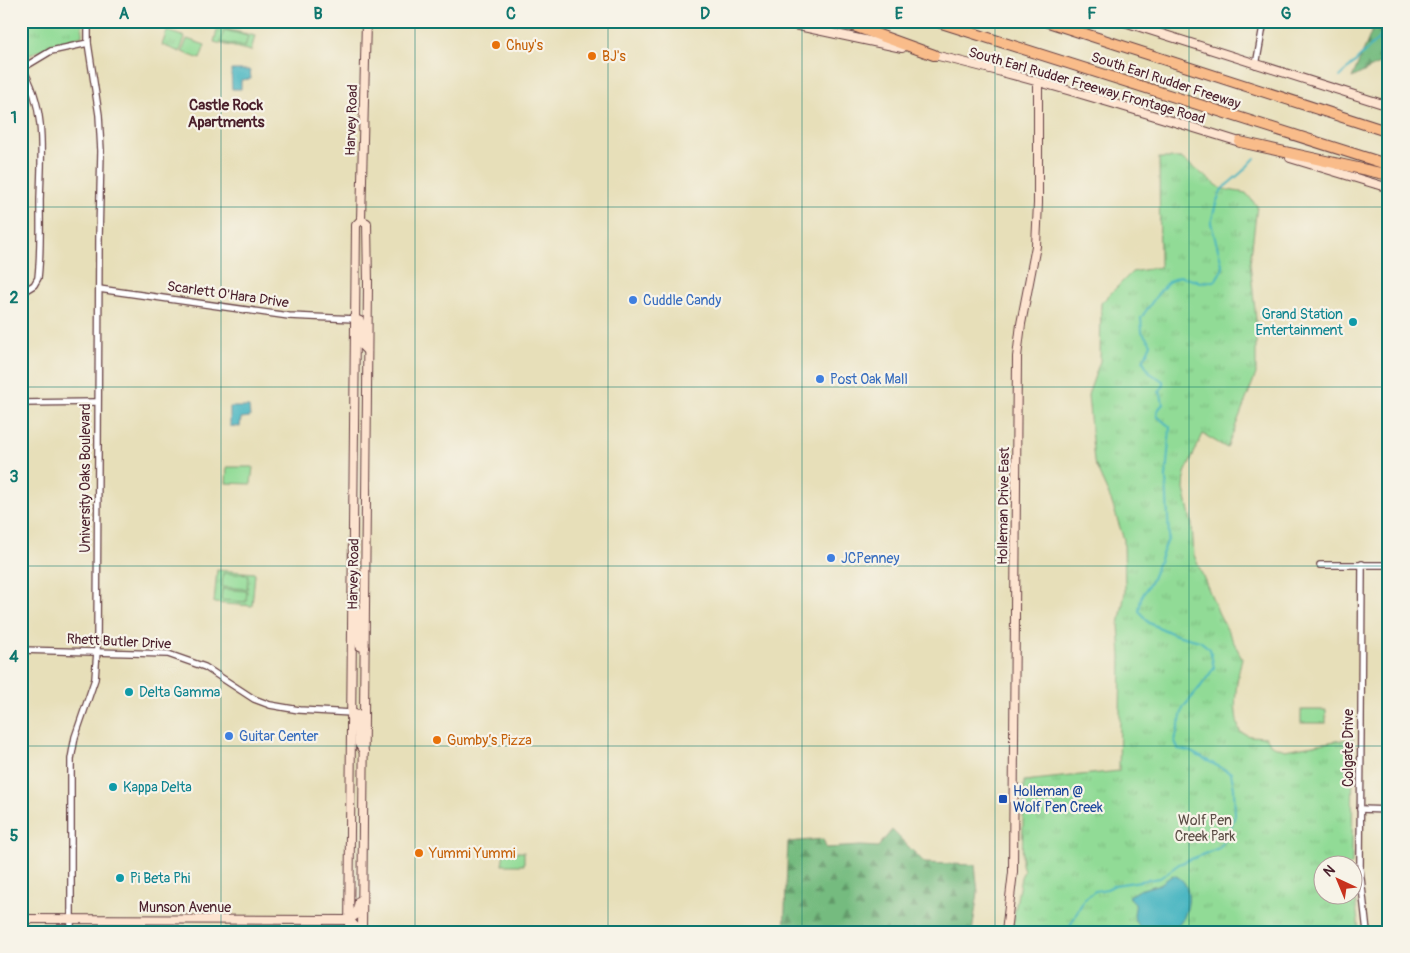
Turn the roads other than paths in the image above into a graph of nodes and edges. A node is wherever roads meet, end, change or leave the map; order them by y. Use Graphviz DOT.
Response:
graph roads {
  1 [pos="88,21"];
  2 [pos="366,21"];
  3 [pos="775,21"];
  4 [pos="840,21"];
  5 [pos="935,21"];
  6 [pos="1045,21"];
  7 [pos="1121,21"];
  8 [pos="1264,21"];
  9 [pos="88,43"];
  10 [pos="934,55"];
  11 [pos="1256,65"];
  12 [pos="22,68"];
  13 [pos="1038,82"];
  14 [pos="1389,106"];
  15 [pos="1389,132"];
  16 [pos="1240,142"];
  17 [pos="1389,165"];
  18 [pos="1389,174"];
  19 [pos="1389,188"];
  20 [pos="361,220"];
  21 [pos="99,289"];
  22 [pos="21,293"];
  23 [pos="355,319"];
  24 [pos="367,351"];
  25 [pos="97,402"];
  26 [pos="21,403"];
  27 [pos="366,487"];
  28 [pos="353,489"];
  29 [pos="1362,564"];
  30 [pos="1389,564"];
  31 [pos="1320,565"];
  32 [pos="353,604"];
  33 [pos="365,648"];
  34 [pos="21,650"];
  35 [pos="97,651"];
  36 [pos="352,712"];
  37 [pos="364,752"];
  38 [pos="1360,810"];
  39 [pos="1389,810"];
  40 [pos="363,892"];
  41 [pos="21,919"];
  42 [pos="72,920"];
  43 [pos="349,920"];
  44 [pos="71,932"];
  45 [pos="349,932"];
  46 [pos="356,932"];
  47 [pos="362,932"];
  48 [pos="1006,932"];
  49 [pos="1367,932"];
  1 -- 9 [label="street, University Oaks Boulevard"];
  2 -- 20 [label="main road, Harvey Road"];
  3 -- 10 [label="main road, South Earl Rudder Freeway Frontage Road"];
  4 -- 10 [label="highway"];
  5 -- 17 [label="highway, South Earl Rudder Freeway"];
  6 -- 15 [label="highway, South Earl Rudder Freeway"];
  7 -- 11 [label="main road"];
  8 -- 11 [label="street"];
  9 -- 12 [label="street"];
  9 -- 21 [label="street, University Oaks Boulevard"];
  10 -- 13 [label="main road, South Earl Rudder Freeway Frontage Road"];
  11 -- 14 [label="main road"];
  12 -- 22 [label="street"];
  13 -- 16 [label="main road, South Earl Rudder Freeway Frontage Road"];
  13 -- 48 [label="main road, Holleman Drive East"];
  16 -- 18 [label="highway"];
  16 -- 19 [label="main road, South Earl Rudder Freeway Frontage Road"];
  20 -- 23 [label="main road, Harvey Road"];
  20 -- 24 [label="main road, Harvey Road"];
  21 -- 23 [label="street, Scarlett O'Hara Drive"];
  21 -- 25 [label="street, University Oaks Boulevard"];
  23 -- 24 [label="main road"];
  23 -- 28 [label="main road, Harvey Road"];
  24 -- 27 [label="main road, Harvey Road"];
  25 -- 26 [label="street"];
  25 -- 35 [label="street, University Oaks Boulevard"];
  27 -- 28 [label="main road"];
  27 -- 33 [label="main road, Harvey Road"];
  28 -- 32 [label="main road, Harvey Road"];
  29 -- 30 [label="street"];
  29 -- 31 [label="street"];
  29 -- 38 [label="street, Colgate Drive"];
  32 -- 33 [label="main road"];
  32 -- 36 [label="main road, Harvey Road"];
  33 -- 37 [label="main road, Harvey Road"];
  34 -- 35 [label="street, Rhett Butler Drive"];
  35 -- 36 [label="street, Rhett Butler Drive"];
  35 -- 42 [label="street, University Oaks Boulevard"];
  36 -- 37 [label="main road"];
  36 -- 43 [label="main road, Harvey Road"];
  37 -- 40 [label="main road, Harvey Road"];
  38 -- 39 [label="street"];
  38 -- 49 [label="street, Colgate Drive"];
  40 -- 43 [label="main road"];
  40 -- 47 [label="main road, Harvey Road"];
  41 -- 42 [label="main road, Munson Avenue"];
  42 -- 43 [label="main road, Munson Avenue"];
  42 -- 44 [label="street, University Oaks Boulevard"];
  43 -- 45 [label="main road, Harvey Road"];
  43 -- 46 [label="main road"];
}
